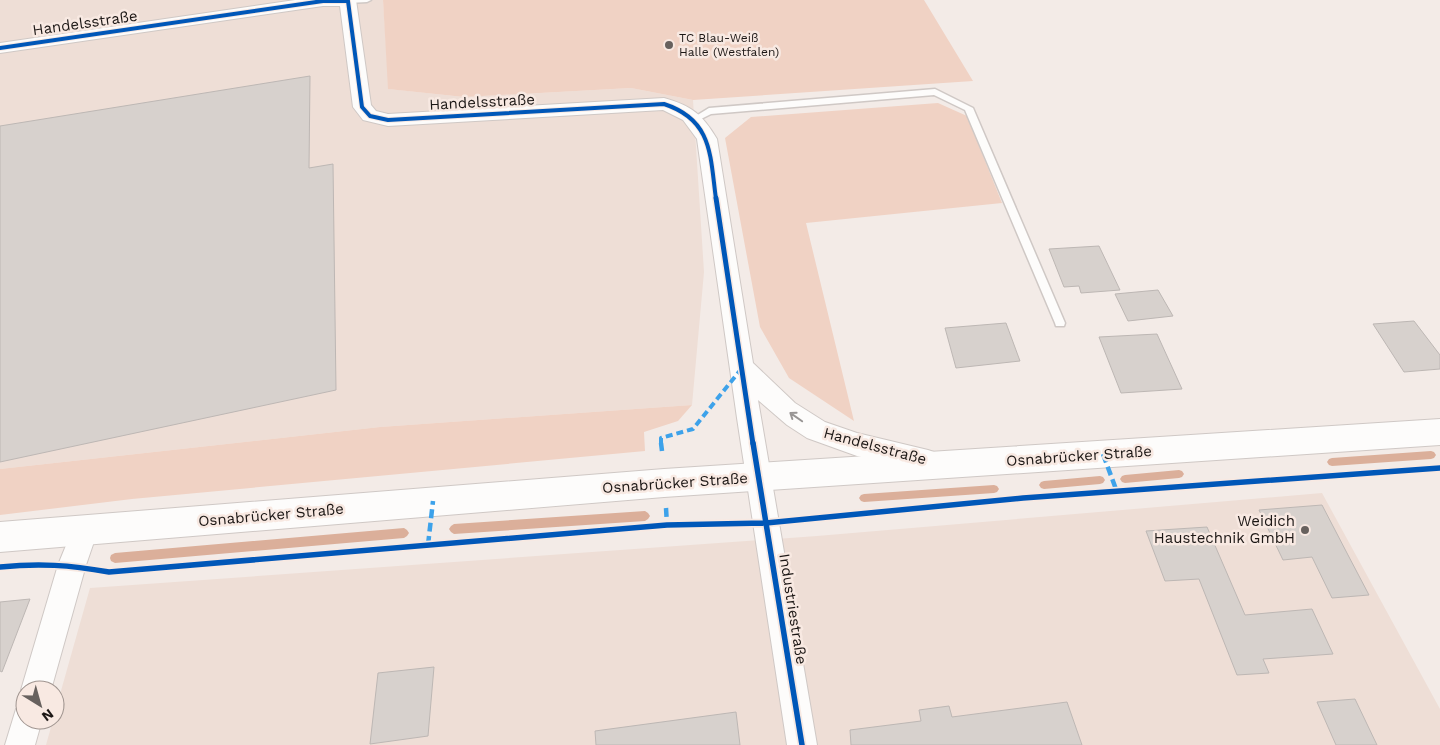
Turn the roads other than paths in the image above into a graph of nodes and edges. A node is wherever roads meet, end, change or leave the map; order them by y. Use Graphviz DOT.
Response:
graph roads {
  1 [pos="367,0"];
  2 [pos="348,2"];
  3 [pos="0,48"];
  4 [pos="695,119"];
  5 [pos="1060,323"];
  6 [pos="742,368"];
  7 [pos="1440,432"];
  8 [pos="941,464"];
  9 [pos="759,478"];
  10 [pos="84,530"];
  11 [pos="0,537"];
  12 [pos="39,680"];
  13 [pos="24,730"];
  14 [pos="20,745"];
  15 [pos="802,745"];
  1 -- 2 [label="lane"];
  2 -- 3 [label="street, Handelsstraße"];
  2 -- 4 [label="street, Handelsstraße"];
  4 -- 5 [label="lane"];
  4 -- 6 [label="street"];
  8 -- 6 [label="street, Handelsstraße, one-way"];
  6 -- 9 [label="street"];
  7 -- 8 [label="main road, Osnabrücker Straße"];
  8 -- 9 [label="main road, Osnabrücker Straße"];
  9 -- 10 [label="main road, Osnabrücker Straße"];
  9 -- 15 [label="street, Industriestraße"];
  10 -- 11 [label="main road, Osnabrücker Straße"];
  10 -- 12 [label="street"];
  13 -- 14 [label="street"];
}
